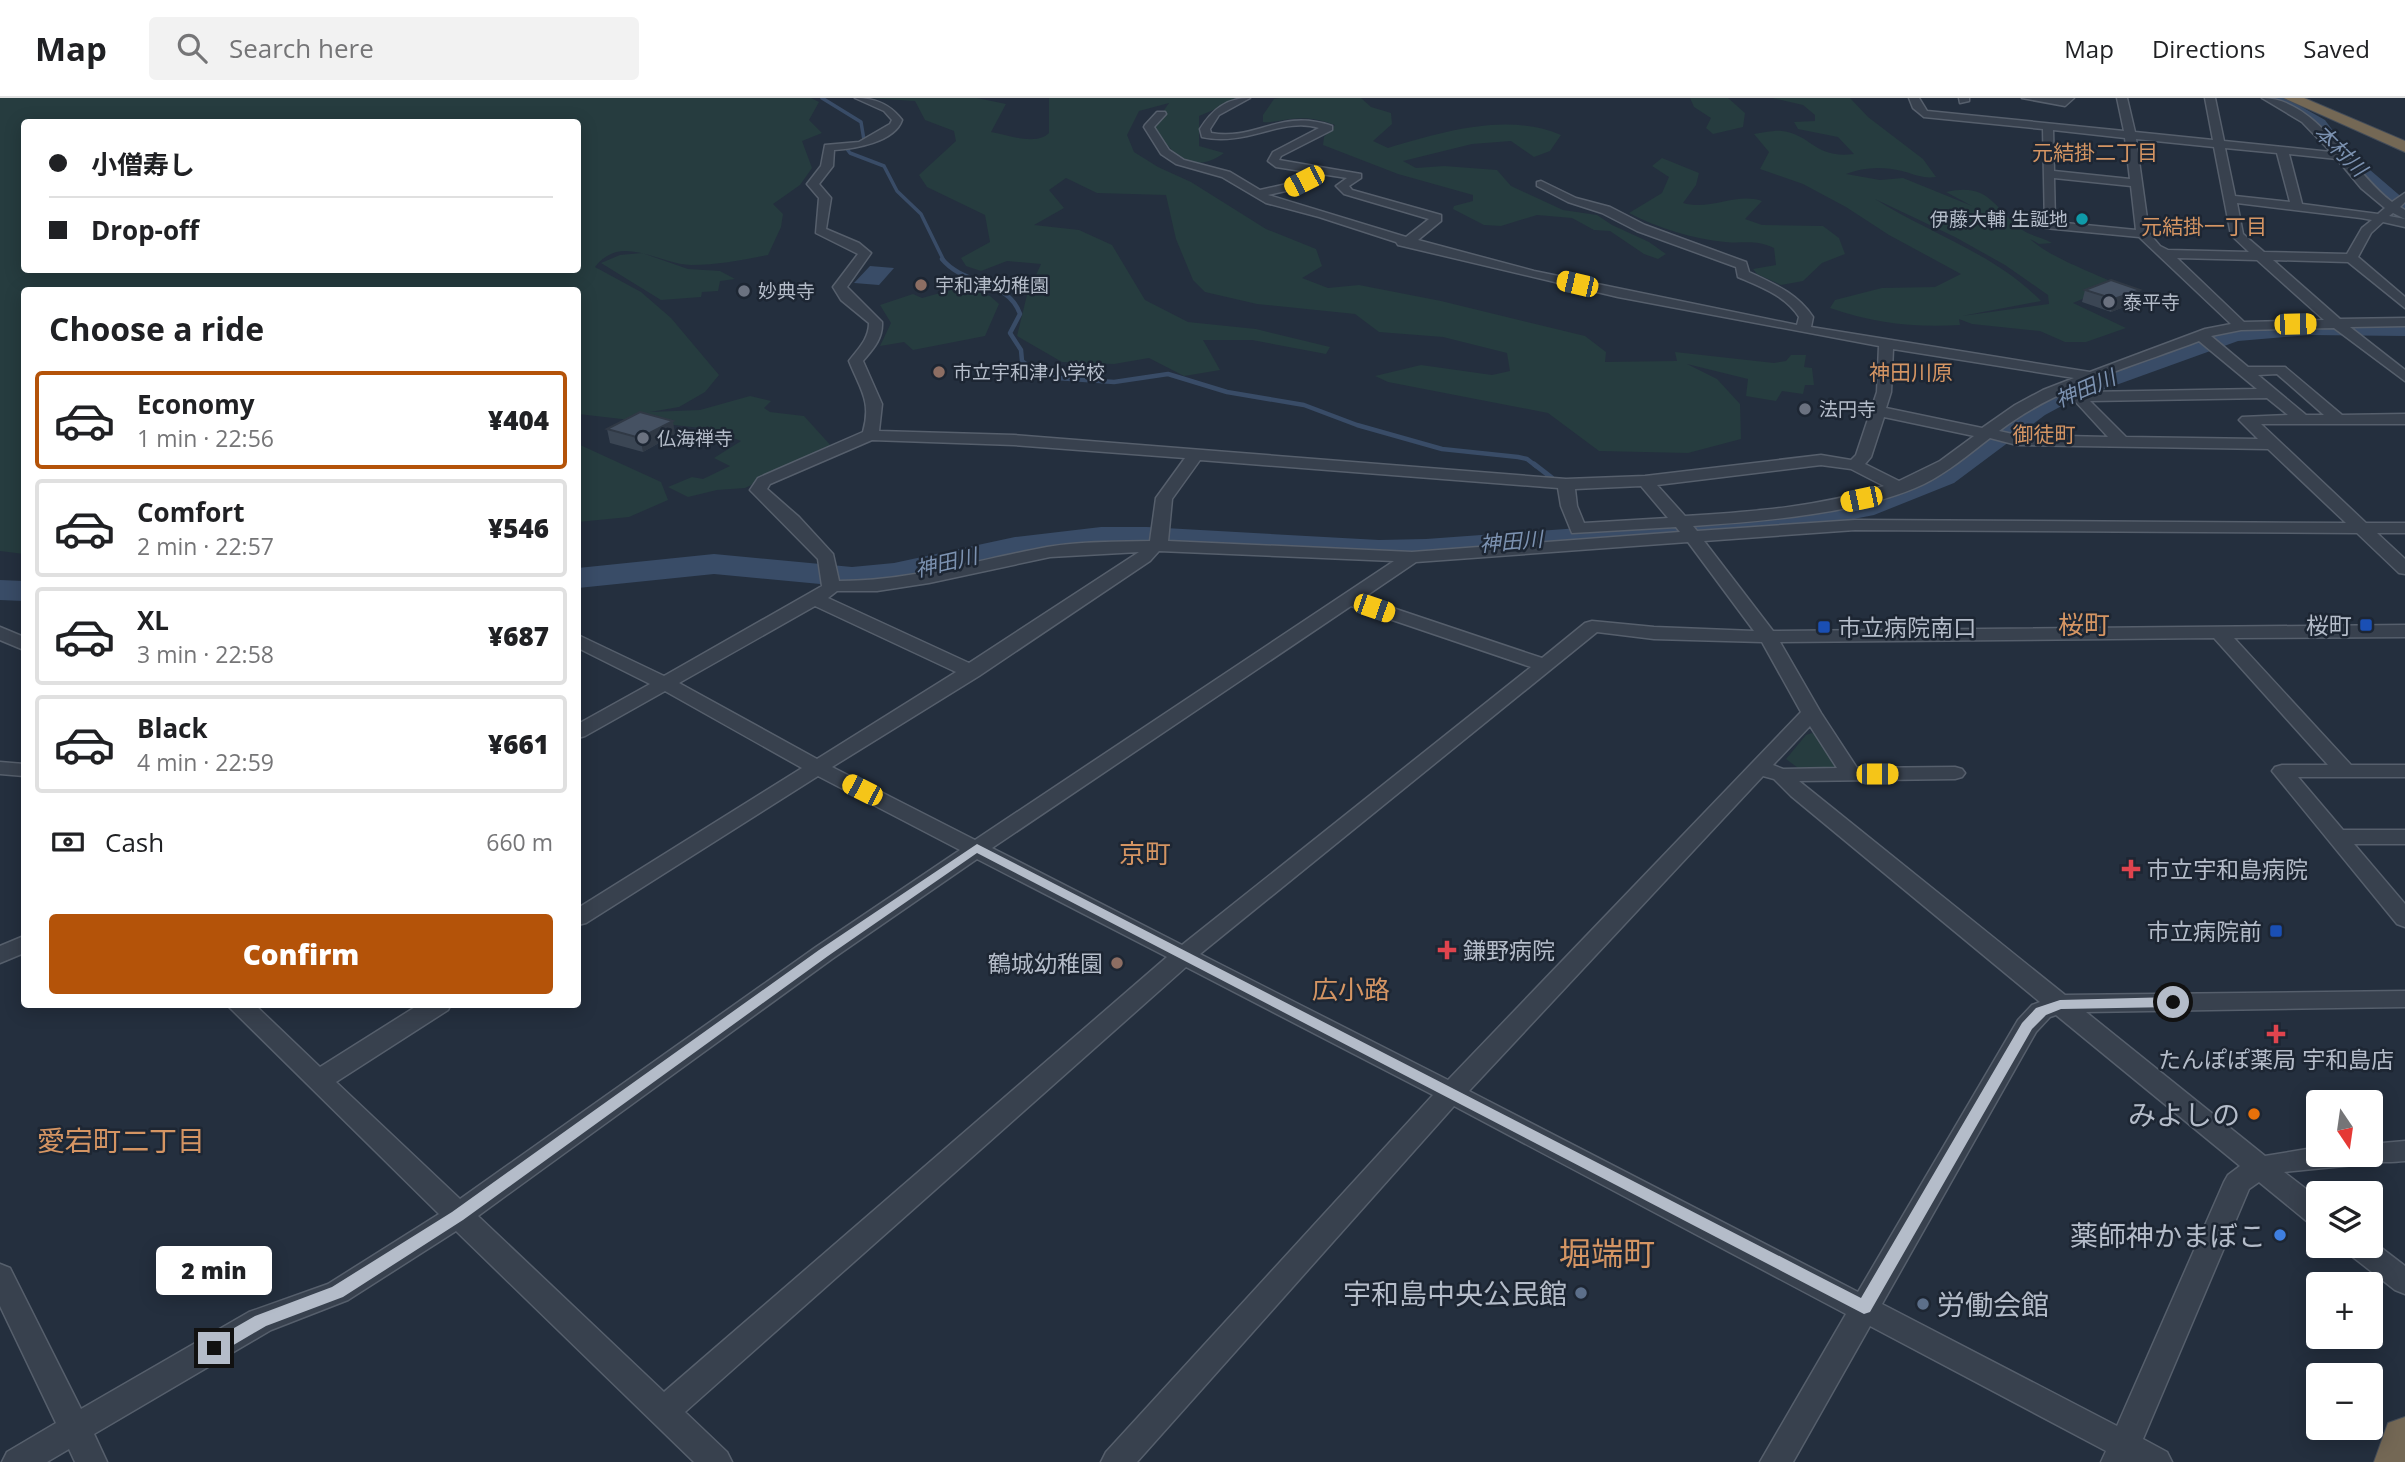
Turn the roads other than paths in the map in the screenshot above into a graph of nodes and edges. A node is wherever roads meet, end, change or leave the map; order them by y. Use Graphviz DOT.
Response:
graph roads {
  1 [pos="860,98"];
  2 [pos="1245,98"];
  3 [pos="1914,98"];
  4 [pos="2027,98"];
  5 [pos="2069,98"];
  6 [pos="2122,98"];
  7 [pos="2210,98"];
  8 [pos="2267,98"];
  9 [pos="2290,104"];
  10 [pos="1161,114"];
  11 [pos="2048,126"];
  12 [pos="2130,134"];
  13 [pos="2220,144"];
  14 [pos="2405,147"];
  15 [pos="2282,150"];
  16 [pos="2337,156"];
  17 [pos="1319,171"];
  18 [pos="2048,174"];
  19 [pos="2136,183"];
  20 [pos="1541,184"];
  21 [pos="1257,194"];
  22 [pos="2229,199"];
  23 [pos="2396,202"];
  24 [pos="2297,207"];
  25 [pos="2405,215"];
  26 [pos="2381,218"];
  27 [pos="2405,223"];
  28 [pos="2143,234"];
  29 [pos="1402,242"];
  30 [pos="2166,254"];
  31 [pos="2259,256"];
  32 [pos="2351,258"];
  33 [pos="2405,304"];
  34 [pos="2405,323"];
  35 [pos="2241,326"];
  36 [pos="2345,329"];
  37 [pos="1803,330"];
  38 [pos="2405,335"];
  39 [pos="2206,339"];
  40 [pos="1886,343"];
  41 [pos="2246,371"];
  42 [pos="2093,377"];
  43 [pos="2405,377"];
  44 [pos="2272,393"];
  45 [pos="1878,411"];
  46 [pos="2405,419"];
  47 [pos="2303,420"];
  48 [pos="2339,420"];
  49 [pos="1986,433"];
  50 [pos="870,435"];
  51 [pos="2123,443"];
  52 [pos="2273,444"];
  53 [pos="1195,454"];
  54 [pos="1855,465"];
  55 [pos="1646,481"];
  56 [pos="1566,484"];
  57 [pos="1900,488"];
  58 [pos="2361,528"];
  59 [pos="2405,528"];
  60 [pos="1688,530"];
  61 [pos="1158,540"];
  62 [pos="1412,557"];
  63 [pos="2405,569"];
  64 [pos="830,579"];
  65 [pos="813,598"];
  66 [pos="1349,600"];
  67 [pos="2405,631"];
  68 [pos="2218,632"];
  69 [pos="0,633"];
  70 [pos="1768,637"];
  71 [pos="581,642"];
  72 [pos="21,644"];
  73 [pos="1545,665"];
  74 [pos="972,672"];
  75 [pos="664,683"];
  76 [pos="1811,713"];
  77 [pos="581,730"];
  78 [pos="816,766"];
  79 [pos="0,768"];
  80 [pos="21,770"];
  81 [pos="1771,771"];
  82 [pos="2345,771"];
  83 [pos="2405,771"];
  84 [pos="1955,773"];
  85 [pos="1851,774"];
  86 [pos="2337,837"];
  87 [pos="2405,837"];
  88 [pos="977,848"];
  89 [pos="583,907"];
  90 [pos="2402,912"];
  91 [pos="21,946"];
  92 [pos="0,956"];
  93 [pos="1183,956"];
  94 [pos="2405,999"];
  95 [pos="2060,1004"];
  96 [pos="242,1008"];
  97 [pos="433,1008"];
  98 [pos="318,1080"];
  99 [pos="1451,1093"];
  100 [pos="2405,1151"];
  101 [pos="2384,1153"];
  102 [pos="2306,1159"];
  103 [pos="2259,1168"];
  104 [pos="2306,1204"];
  105 [pos="457,1216"];
  106 [pos="2374,1258"];
  107 [pos="0,1276"];
  108 [pos="2405,1282"];
  109 [pos="1864,1307"];
  110 [pos="664,1412"];
  111 [pos="76,1429"];
  112 [pos="2405,1438"];
  113 [pos="2120,1454"];
  114 [pos="18,1462"];
  115 [pos="92,1462"];
  116 [pos="716,1462"];
  117 [pos="1116,1462"];
  118 [pos="1776,1462"];
  119 [pos="2156,1462"];
  120 [pos="2398,1462"];
  1 -- 50 [label="street"];
  2 -- 17 [label="street"];
  3 -- 11 [label="street"];
  4 -- 5 [label="street"];
  6 -- 12 [label="street"];
  7 -- 13 [label="street"];
  8 -- 9 [label="street"];
  9 -- 14 [label="highway"];
  9 -- 16 [label="street"];
  10 -- 21 [label="street"];
  11 -- 12 [label="street"];
  11 -- 18 [label="street"];
  12 -- 13 [label="street"];
  12 -- 19 [label="street"];
  13 -- 15 [label="street"];
  13 -- 22 [label="street"];
  15 -- 16 [label="street"];
  15 -- 24 [label="street"];
  16 -- 23 [label="street"];
  17 -- 21 [label="street"];
  17 -- 29 [label="street"];
  18 -- 19 [label="street"];
  18 -- 28 [label="street"];
  19 -- 28 [label="street"];
  20 -- 37 [label="street"];
  21 -- 29 [label="street"];
  22 -- 24 [label="street"];
  22 -- 31 [label="street"];
  23 -- 25 [label="street"];
  23 -- 26 [label="street"];
  24 -- 26 [label="street"];
  26 -- 27 [label="street"];
  26 -- 32 [label="street"];
  28 -- 30 [label="street"];
  29 -- 37 [label="street"];
  30 -- 31 [label="street"];
  30 -- 35 [label="street"];
  31 -- 32 [label="street"];
  31 -- 36 [label="street"];
  32 -- 33 [label="street"];
  34 -- 36 [label="street"];
  35 -- 36 [label="street"];
  35 -- 39 [label="street"];
  36 -- 38 [label="street"];
  36 -- 43 [label="street"];
  37 -- 40 [label="street"];
  39 -- 41 [label="street"];
  39 -- 42 [label="street"];
  40 -- 42 [label="street"];
  40 -- 45 [label="street"];
  41 -- 44 [label="street"];
  41 -- 48 [label="street"];
  42 -- 49 [label="street"];
  44 -- 47 [label="street"];
  44 -- 51 [label="street"];
  45 -- 49 [label="street"];
  45 -- 54 [label="street"];
  46 -- 48 [label="street"];
  47 -- 48 [label="street"];
  47 -- 52 [label="street"];
  49 -- 51 [label="street"];
  49 -- 57 [label="street"];
  50 -- 53 [label="street"];
  50 -- 64 [label="street"];
  51 -- 52 [label="street"];
  52 -- 58 [label="street"];
  53 -- 56 [label="street"];
  53 -- 61 [label="street"];
  54 -- 55 [label="street"];
  54 -- 57 [label="street"];
  55 -- 56 [label="street"];
  55 -- 60 [label="street"];
  56 -- 60 [label="street"];
  57 -- 60 [label="street"];
  58 -- 59 [label="street"];
  58 -- 60 [label="street"];
  58 -- 63 [label="street"];
  60 -- 62 [label="street"];
  60 -- 70 [label="street"];
  61 -- 62 [label="street"];
  61 -- 64 [label="street"];
  61 -- 74 [label="street"];
  62 -- 66 [label="street"];
  64 -- 65 [label="street"];
  65 -- 74 [label="street"];
  65 -- 75 [label="street"];
  66 -- 73 [label="street"];
  66 -- 88 [label="street"];
  67 -- 68 [label="street"];
  68 -- 70 [label="street"];
  68 -- 82 [label="street"];
  69 -- 72 [label="street"];
  70 -- 73 [label="street"];
  70 -- 76 [label="street"];
  71 -- 75 [label="street"];
  73 -- 93 [label="street"];
  74 -- 78 [label="street"];
  75 -- 77 [label="street"];
  75 -- 78 [label="street"];
  76 -- 81 [label="street"];
  76 -- 85 [label="street"];
  78 -- 88 [label="street"];
  78 -- 89 [label="street"];
  79 -- 80 [label="street"];
  81 -- 85 [label="street"];
  81 -- 95 [label="street"];
  81 -- 99 [label="street"];
  82 -- 83 [label="street"];
  82 -- 86 [label="street"];
  84 -- 85 [label="street"];
  86 -- 87 [label="street"];
  86 -- 90 [label="street"];
  88 -- 93 [label="street"];
  88 -- 105 [label="street"];
  91 -- 92 [label="street"];
  93 -- 99 [label="street"];
  93 -- 110 [label="street"];
  94 -- 95 [label="street"];
  95 -- 103 [label="street"];
  95 -- 109 [label="street"];
  96 -- 98 [label="street"];
  97 -- 98 [label="street"];
  98 -- 105 [label="street"];
  99 -- 109 [label="street"];
  99 -- 117 [label="street"];
  100 -- 101 [label="street"];
  102 -- 103 [label="street"];
  103 -- 104 [label="street"];
  103 -- 113 [label="street"];
  105 -- 110 [label="street"];
  105 -- 111 [label="street"];
  106 -- 108 [label="street"];
  107 -- 111 [label="street"];
  109 -- 113 [label="street"];
  109 -- 118 [label="street"];
  110 -- 116 [label="street"];
  111 -- 114 [label="street"];
  111 -- 115 [label="street"];
  112 -- 120 [label="highway"];
  113 -- 119 [label="street"];
}
